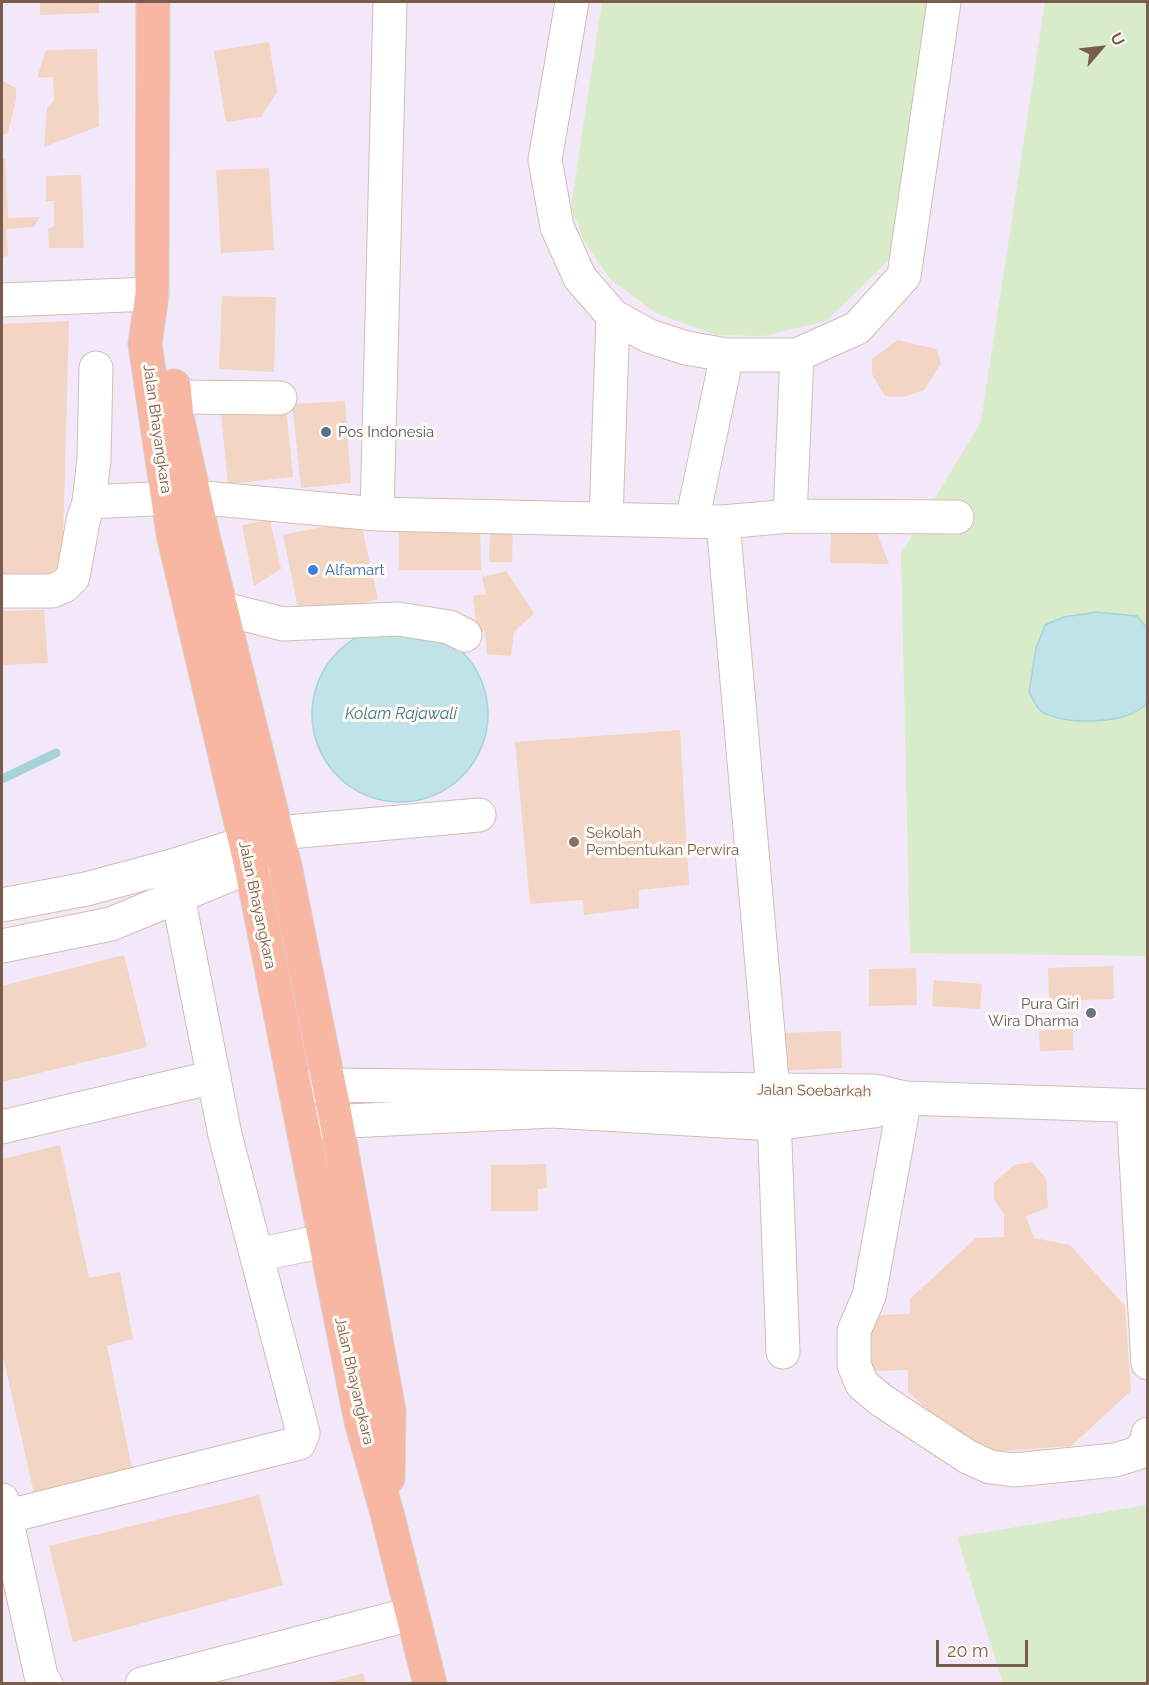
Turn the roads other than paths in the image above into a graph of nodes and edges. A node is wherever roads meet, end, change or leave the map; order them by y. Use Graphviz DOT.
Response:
graph roads {
  1 [pos="153,2"];
  2 [pos="390,2"];
  3 [pos="572,2"];
  4 [pos="944,2"];
  5 [pos="152,294"];
  6 [pos="2,300"];
  7 [pos="613,316"];
  8 [pos="727,355"];
  9 [pos="797,356"];
  10 [pos="96,368"];
  11 [pos="175,396"];
  12 [pos="280,398"];
  13 [pos="181,498"];
  14 [pos="89,502"];
  15 [pos="377,514"];
  16 [pos="790,516"];
  17 [pos="957,517"];
  18 [pos="606,519"];
  19 [pos="708,522"];
  20 [pos="2,591"];
  21 [pos="205,610"];
  22 [pos="465,635"];
  23 [pos="479,815"];
  24 [pos="286,837"];
  25 [pos="248,854"];
  26 [pos="172,866"];
  27 [pos="179,897"];
  28 [pos="2,905"];
  29 [pos="2,946"];
  30 [pos="214,1077"];
  31 [pos="328,1085"];
  32 [pos="293,1089"];
  33 [pos="773,1090"];
  34 [pos="905,1098"];
  35 [pos="1140,1106"];
  36 [pos="336,1120"];
  37 [pos="300,1124"];
  38 [pos="774,1124"];
  39 [pos="2,1127"];
  40 [pos="357,1234"];
  41 [pos="323,1241"];
  42 [pos="257,1255"];
  43 [pos="783,1352"];
  44 [pos="1148,1363"];
  45 [pos="1148,1434"];
  46 [pos="3,1508"];
  47 [pos="387,1513"];
  48 [pos="411,1614"];
  49 [pos="46,1683"];
  50 [pos="142,1683"];
  51 [pos="430,1683"];
  1 -- 5 [label="highway, Jalan Bhayangkara"];
  2 -- 15 [label="street"];
  3 -- 7 [label="street"];
  4 -- 9 [label="street"];
  5 -- 6 [label="street"];
  5 -- 11 [label="highway, Jalan Bhayangkara"];
  5 -- 13 [label="highway, Jalan Bhayangkara"];
  7 -- 8 [label="street"];
  7 -- 18 [label="street"];
  8 -- 9 [label="street"];
  8 -- 19 [label="street"];
  9 -- 16 [label="street"];
  10 -- 14 [label="street"];
  11 -- 12 [label="street"];
  11 -- 13 [label="highway, Jalan Bhayangkara"];
  13 -- 14 [label="street"];
  13 -- 15 [label="street"];
  13 -- 21 [label="highway, Jalan Bhayangkara"];
  14 -- 20 [label="street"];
  15 -- 18 [label="street"];
  16 -- 17 [label="street"];
  16 -- 19 [label="street"];
  18 -- 19 [label="street"];
  19 -- 33 [label="street"];
  21 -- 22 [label="street"];
  21 -- 24 [label="highway, Jalan Bhayangkara"];
  21 -- 25 [label="highway, Jalan Bhayangkara"];
  23 -- 24 [label="street"];
  24 -- 25 [label="street"];
  24 -- 31 [label="highway, Jalan Bhayangkara"];
  25 -- 26 [label="street"];
  25 -- 27 [label="street"];
  25 -- 32 [label="highway, Jalan Bhayangkara"];
  26 -- 27 [label="street"];
  26 -- 28 [label="street"];
  27 -- 29 [label="street"];
  27 -- 30 [label="street"];
  30 -- 39 [label="street"];
  30 -- 42 [label="street"];
  31 -- 32 [label="street, Jalan Soebarkah"];
  31 -- 33 [label="street, Jalan Soebarkah"];
  31 -- 36 [label="highway, Jalan Bhayangkara"];
  32 -- 37 [label="highway, Jalan Bhayangkara"];
  33 -- 34 [label="street, Jalan Soebarkah"];
  33 -- 38 [label="street"];
  34 -- 35 [label="street"];
  34 -- 38 [label="street, Jalan Soebarkah"];
  34 -- 45 [label="street"];
  35 -- 44 [label="street"];
  36 -- 37 [label="street, Jalan Soebarkah"];
  36 -- 38 [label="street, Jalan Soebarkah"];
  36 -- 40 [label="highway, Jalan Bhayangkara"];
  37 -- 41 [label="highway, Jalan Bhayangkara"];
  38 -- 43 [label="street"];
  40 -- 41 [label="street"];
  40 -- 47 [label="highway, Jalan Bhayangkara"];
  41 -- 42 [label="street"];
  41 -- 47 [label="highway, Jalan Bhayangkara"];
  42 -- 46 [label="street"];
  46 -- 49 [label="street"];
  47 -- 48 [label="highway, Jalan Bhayangkara"];
  48 -- 50 [label="street"];
  48 -- 51 [label="highway, Jalan Bhayangkara"];
}
